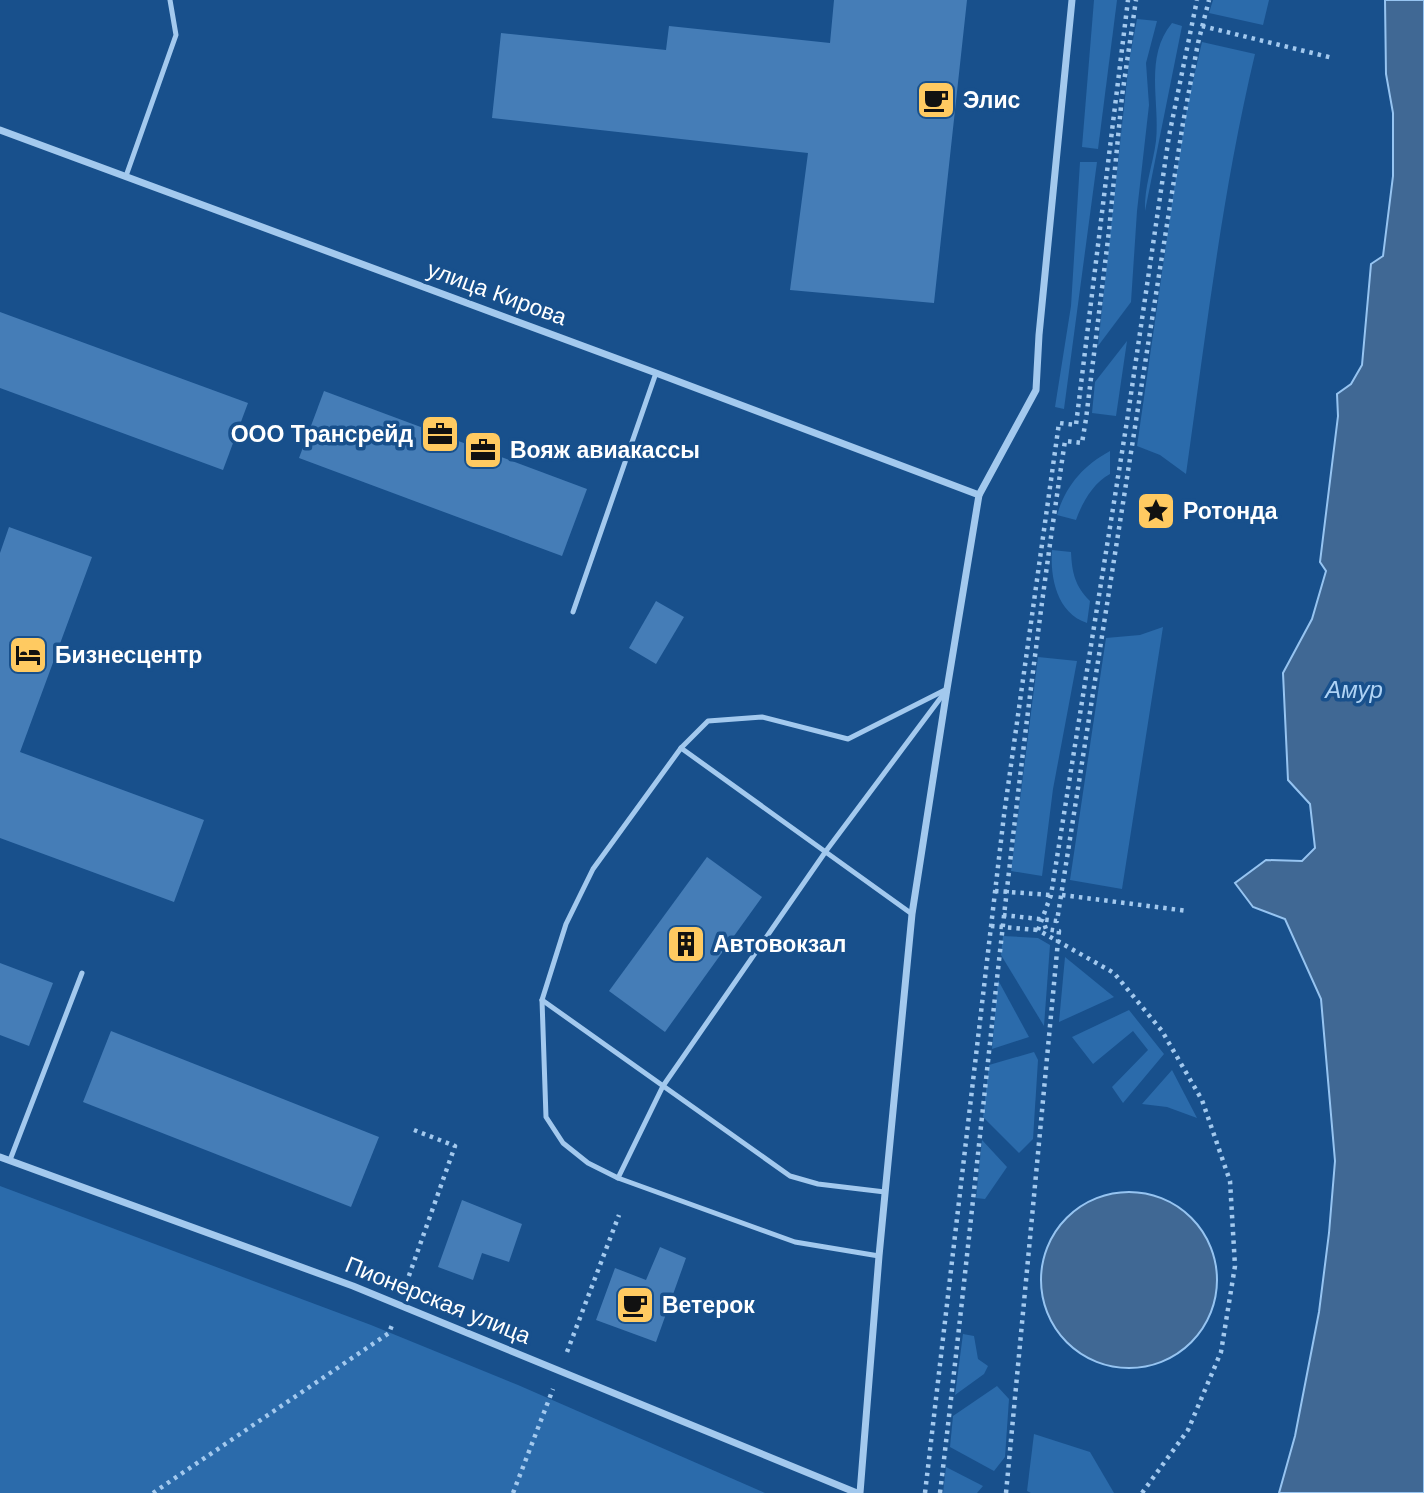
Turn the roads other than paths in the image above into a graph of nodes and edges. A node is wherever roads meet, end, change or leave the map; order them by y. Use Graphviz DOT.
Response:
graph roads {
  1 [pos="170,0"];
  2 [pos="1072,0"];
  3 [pos="0,130"];
  4 [pos="126,176"];
  5 [pos="656,373"];
  6 [pos="979,495"];
  7 [pos="573,612"];
  8 [pos="947,689"];
  9 [pos="681,748"];
  10 [pos="826,851"];
  11 [pos="912,914"];
  12 [pos="82,973"];
  13 [pos="542,1000"];
  14 [pos="663,1086"];
  15 [pos="0,1157"];
  16 [pos="10,1160"];
  17 [pos="618,1178"];
  18 [pos="885,1192"];
  19 [pos="879,1256"];
  20 [pos="859,1493"];
  1 -- 4 [label="lane"];
  2 -- 6 [label="street"];
  3 -- 4 [label="street, улица Кирова"];
  4 -- 5 [label="street, улица Кирова"];
  5 -- 6 [label="street, улица Кирова"];
  5 -- 7 [label="lane"];
  6 -- 8 [label="street"];
  8 -- 9 [label="lane"];
  8 -- 10 [label="lane"];
  8 -- 11 [label="street"];
  9 -- 10 [label="lane"];
  9 -- 13 [label="lane"];
  10 -- 11 [label="lane"];
  10 -- 14 [label="lane"];
  11 -- 18 [label="street"];
  12 -- 16 [label="lane"];
  13 -- 14 [label="lane"];
  13 -- 17 [label="lane"];
  14 -- 17 [label="lane"];
  14 -- 18 [label="lane"];
  15 -- 16 [label="street, Пионерская улица"];
  16 -- 20 [label="street, Пионерская улица"];
  17 -- 19 [label="lane"];
  18 -- 19 [label="street"];
  19 -- 20 [label="street"];
}
